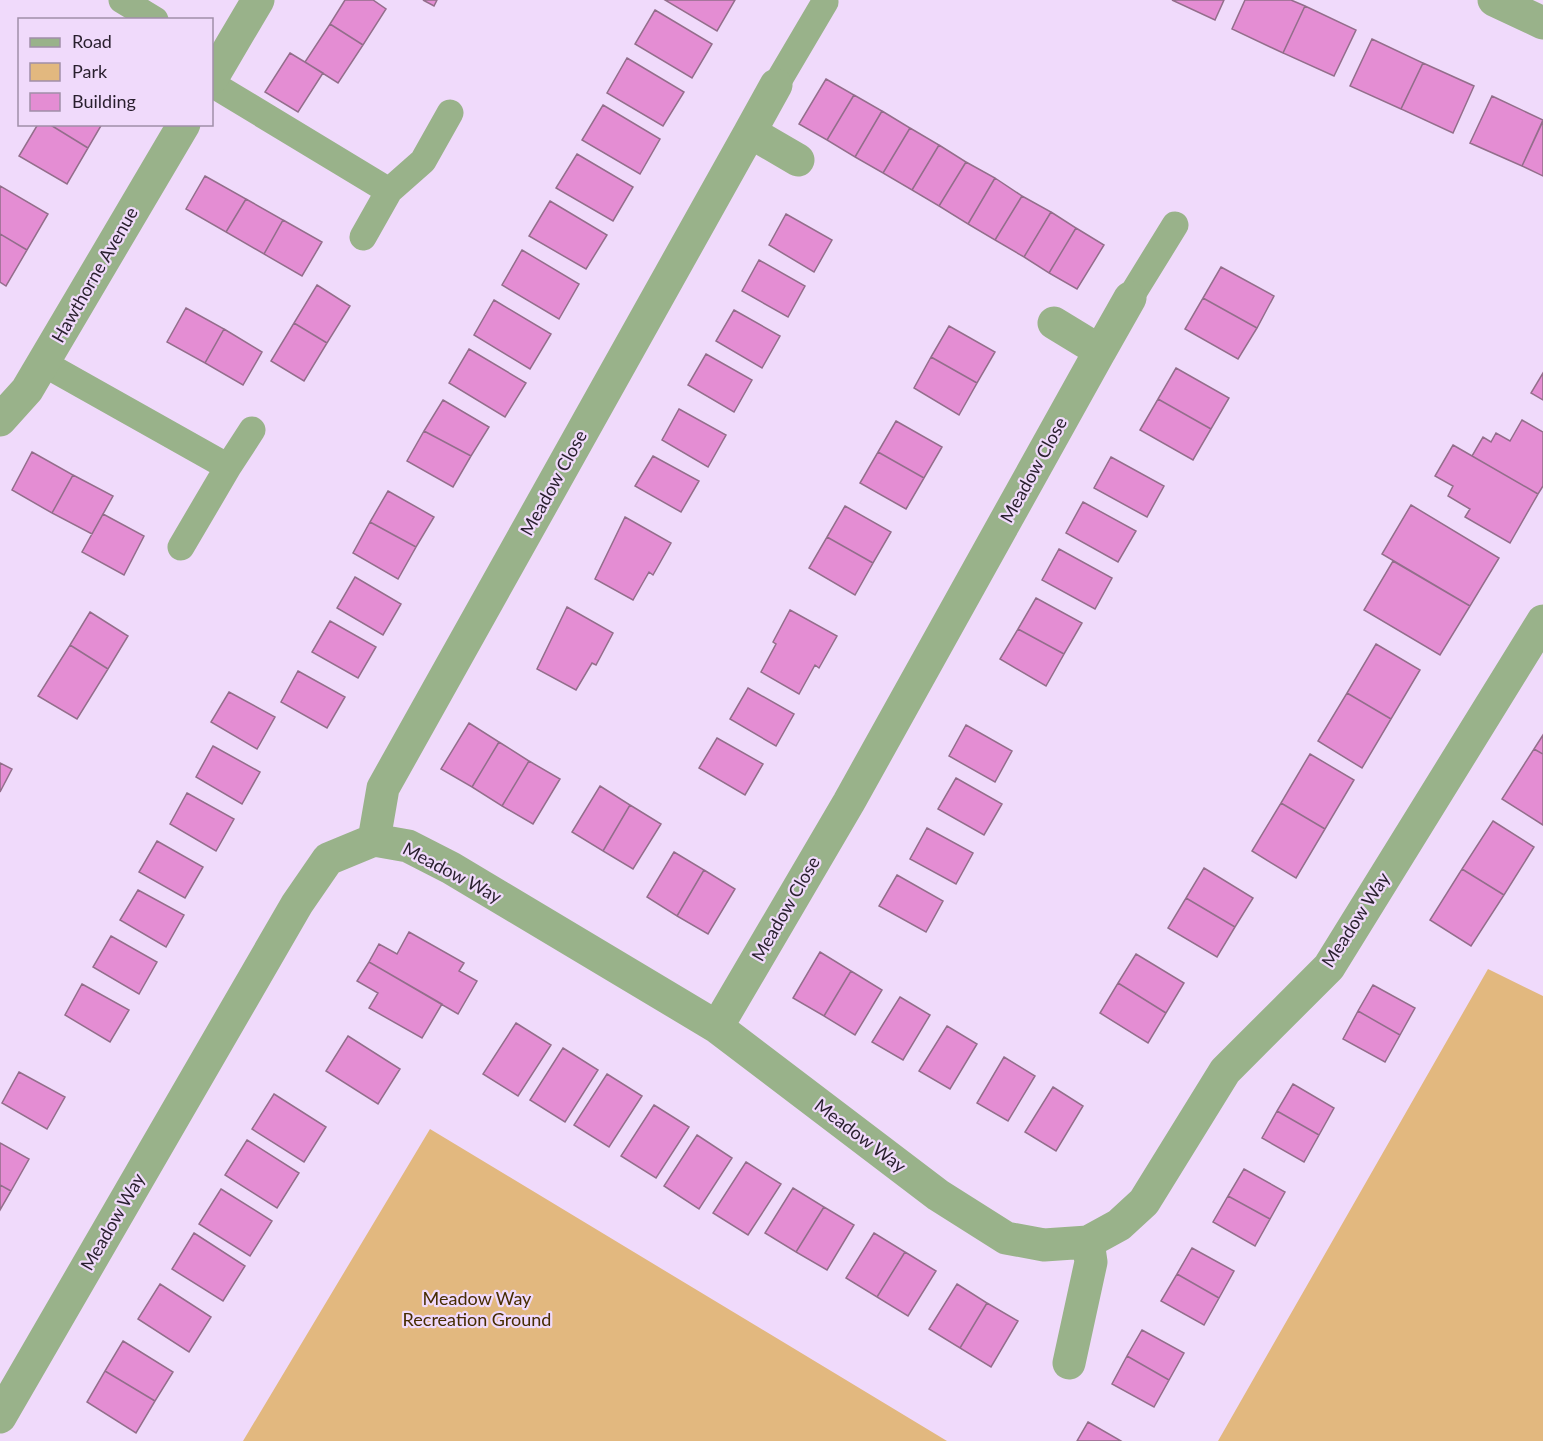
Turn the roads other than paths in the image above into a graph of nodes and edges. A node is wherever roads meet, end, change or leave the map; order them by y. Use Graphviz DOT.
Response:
graph roads {
  1 [pos="122,0"];
  2 [pos="258,0"];
  3 [pos="1494,0"];
  4 [pos="825,3"];
  5 [pos="151,18"];
  6 [pos="1543,23"];
  7 [pos="214,69"];
  8 [pos="776,85"];
  9 [pos="450,113"];
  10 [pos="183,126"];
  11 [pos="750,132"];
  12 [pos="798,160"];
  13 [pos="389,191"];
  14 [pos="1175,225"];
  15 [pos="363,237"];
  16 [pos="1130,298"];
  17 [pos="1053,323"];
  18 [pos="1100,351"];
  19 [pos="43,363"];
  20 [pos="0,420"];
  21 [pos="252,430"];
  22 [pos="228,467"];
  23 [pos="181,547"];
  24 [pos="1543,621"];
  25 [pos="374,840"];
  26 [pos="717,1027"];
  27 [pos="1088,1242"];
  28 [pos="1069,1363"];
  29 [pos="0,1417"];
  1 -- 5 [label="lane"];
  2 -- 7 [label="street"];
  3 -- 6 [label="street"];
  4 -- 8 [label="lane"];
  7 -- 13 [label="lane"];
  8 -- 11 [label="street, Meadow Close"];
  9 -- 13 [label="lane"];
  10 -- 19 [label="street, Hawthorne Avenue"];
  11 -- 12 [label="street"];
  11 -- 25 [label="street, Meadow Close"];
  13 -- 15 [label="lane"];
  14 -- 16 [label="lane"];
  16 -- 18 [label="street, Meadow Close"];
  17 -- 18 [label="street"];
  18 -- 26 [label="street, Meadow Close"];
  19 -- 20 [label="street, Hawthorne Avenue"];
  19 -- 22 [label="lane"];
  21 -- 22 [label="lane"];
  22 -- 23 [label="lane"];
  24 -- 27 [label="street, Meadow Way"];
  25 -- 26 [label="street, Meadow Way"];
  25 -- 29 [label="street, Meadow Way"];
  26 -- 27 [label="street, Meadow Way"];
  27 -- 28 [label="street"];
}
